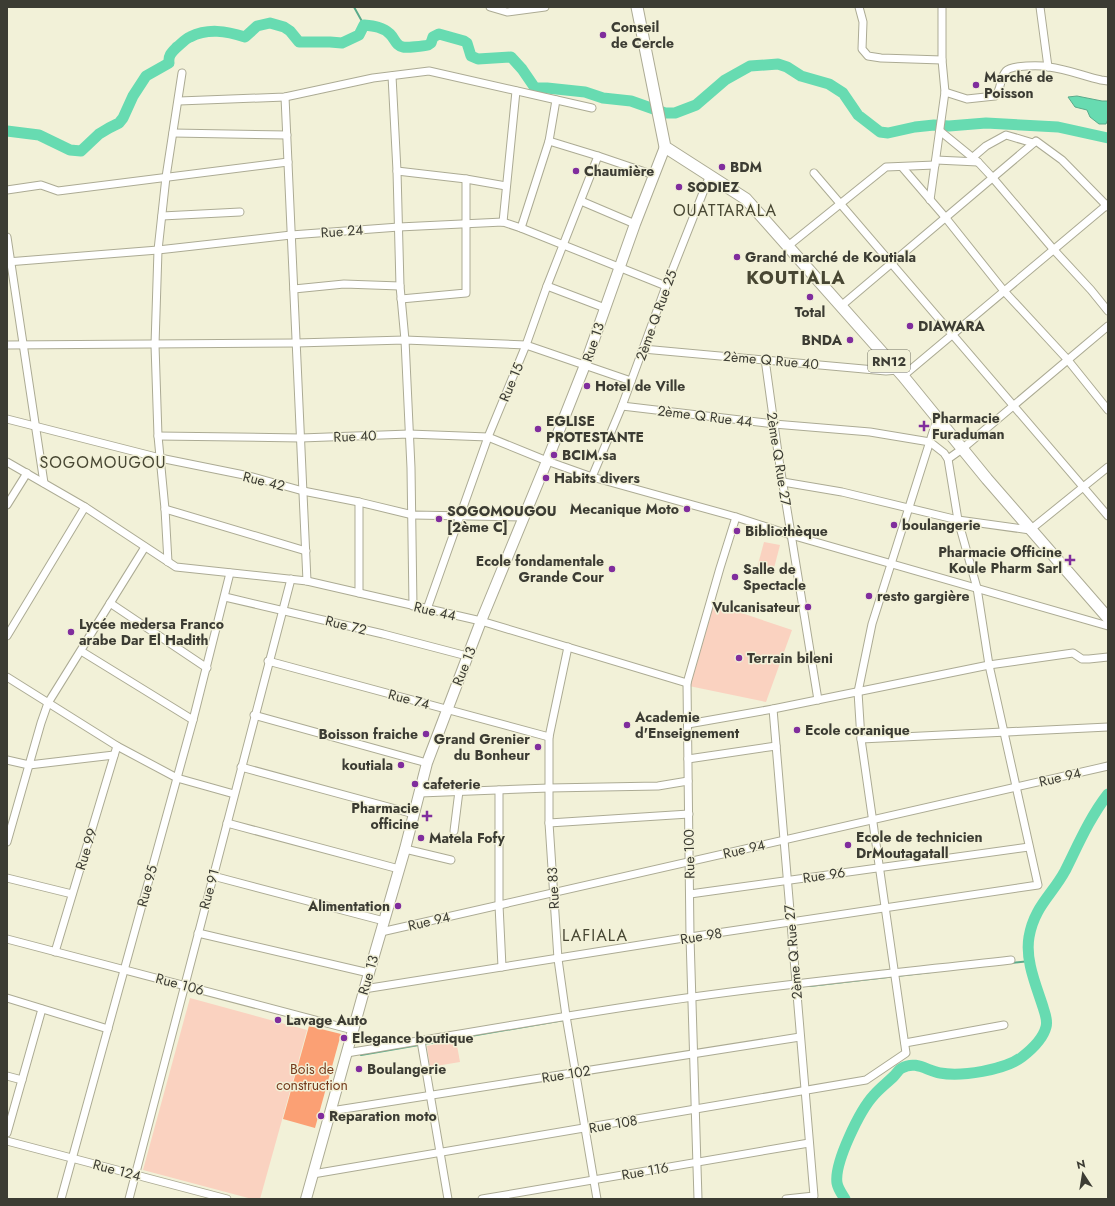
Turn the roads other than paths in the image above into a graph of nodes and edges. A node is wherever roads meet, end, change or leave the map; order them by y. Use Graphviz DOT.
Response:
graph roads {
  1 [pos="490,7"];
  2 [pos="545,7"];
  3 [pos="637,7"];
  4 [pos="859,7"];
  5 [pos="942,7"];
  6 [pos="1040,7"];
  7 [pos="523,9"];
  8 [pos="942,60"];
  9 [pos="1048,67"];
  10 [pos="182,73"];
  11 [pos="392,76"];
  12 [pos="1108,81"];
  13 [pos="516,91"];
  14 [pos="944,92"];
  15 [pos="285,97"];
  16 [pos="556,100"];
  17 [pos="178,101"];
  18 [pos="592,108"];
  19 [pos="940,131"];
  20 [pos="173,133"];
  21 [pos="287,135"];
  22 [pos="549,141"];
  23 [pos="1033,143"];
  24 [pos="666,147"];
  25 [pos="598,156"];
  26 [pos="975,160"];
  27 [pos="288,162"];
  28 [pos="935,163"];
  29 [pos="902,167"];
  30 [pos="397,171"];
  31 [pos="814,173"];
  32 [pos="654,175"];
  33 [pos="710,175"];
  34 [pos="166,177"];
  35 [pos="992,177"];
  36 [pos="466,179"];
  37 [pos="506,186"];
  38 [pos="7,190"];
  39 [pos="930,200"];
  40 [pos="581,201"];
  41 [pos="840,203"];
  42 [pos="1107,206"];
  43 [pos="240,212"];
  44 [pos="162,216"];
  45 [pos="945,217"];
  46 [pos="503,222"];
  47 [pos="466,223"];
  48 [pos="635,224"];
  49 [pos="399,227"];
  50 [pos="521,228"];
  51 [pos="291,235"];
  52 [pos="7,237"];
  53 [pos="564,245"];
  54 [pos="788,246"];
  55 [pos="158,250"];
  56 [pos="1054,250"];
  57 [pos="9,262"];
  58 [pos="891,263"];
  59 [pos="619,268"];
  60 [pos="400,286"];
  61 [pos="547,286"];
  62 [pos="666,286"];
  63 [pos="294,289"];
  64 [pos="1004,291"];
  65 [pos="401,299"];
  66 [pos="841,306"];
  67 [pos="605,308"];
  68 [pos="1108,311"];
  69 [pos="1108,326"];
  70 [pos="952,334"];
  71 [pos="405,340"];
  72 [pos="296,343"];
  73 [pos="7,345"];
  74 [pos="24,345"];
  75 [pos="154,345"];
  76 [pos="526,345"];
  77 [pos="643,349"];
  78 [pos="765,359"];
  79 [pos="1068,360"];
  80 [pos="585,365"];
  81 [pos="900,373"];
  82 [pos="631,381"];
  83 [pos="1013,405"];
  84 [pos="622,406"];
  85 [pos="1108,410"];
  86 [pos="7,419"];
  87 [pos="937,419"];
  88 [pos="774,424"];
  89 [pos="35,426"];
  90 [pos="410,434"];
  91 [pos="158,436"];
  92 [pos="488,437"];
  93 [pos="301,438"];
  94 [pos="930,442"];
  95 [pos="962,449"];
  96 [pos="160,458"];
  97 [pos="948,459"];
  98 [pos="547,461"];
  99 [pos="7,462"];
  100 [pos="1108,467"];
  101 [pos="27,473"];
  102 [pos="592,477"];
  103 [pos="783,482"];
  104 [pos="44,483"];
  105 [pos="1083,487"];
  106 [pos="303,491"];
  107 [pos="359,502"];
  108 [pos="7,505"];
  109 [pos="85,507"];
  110 [pos="909,508"];
  111 [pos="165,509"];
  112 [pos="413,514"];
  113 [pos="461,515"];
  114 [pos="1108,516"];
  115 [pos="525,517"];
  116 [pos="736,517"];
  117 [pos="958,520"];
  118 [pos="1030,530"];
  119 [pos="791,534"];
  120 [pos="145,547"];
  121 [pos="306,551"];
  122 [pos="168,562"];
  123 [pos="890,563"];
  124 [pos="230,573"];
  125 [pos="291,579"];
  126 [pos="307,581"];
  127 [pos="977,588"];
  128 [pos="359,593"];
  129 [pos="224,597"];
  130 [pos="110,603"];
  131 [pos="413,606"];
  132 [pos="426,609"];
  133 [pos="282,610"];
  134 [pos="1108,618"];
  135 [pos="481,621"];
  136 [pos="1108,626"];
  137 [pos="7,636"];
  138 [pos="568,647"];
  139 [pos="81,651"];
  140 [pos="468,656"];
  141 [pos="1108,657"];
  142 [pos="268,661"];
  143 [pos="989,665"];
  144 [pos="207,668"];
  145 [pos="7,677"];
  146 [pos="687,683"];
  147 [pos="858,692"];
  148 [pos="818,700"];
  149 [pos="48,703"];
  150 [pos="447,709"];
  151 [pos="773,709"];
  152 [pos="254,716"];
  153 [pos="193,720"];
  154 [pos="688,724"];
  155 [pos="1108,727"];
  156 [pos="1004,732"];
  157 [pos="549,737"];
  158 [pos="861,739"];
  159 [pos="117,746"];
  160 [pos="776,746"];
  161 [pos="114,755"];
  162 [pos="688,759"];
  163 [pos="7,760"];
  164 [pos="427,763"];
  165 [pos="29,765"];
  166 [pos="1108,766"];
  167 [pos="241,768"];
  168 [pos="177,778"];
  169 [pos="688,781"];
  170 [pos="1016,787"];
  171 [pos="549,788"];
  172 [pos="499,790"];
  173 [pos="459,791"];
  174 [pos="420,793"];
  175 [pos="234,794"];
  176 [pos="414,814"];
  177 [pos="689,814"];
  178 [pos="873,820"];
  179 [pos="227,823"];
  180 [pos="549,823"];
  181 [pos="454,831"];
  182 [pos="784,840"];
  183 [pos="7,842"];
  184 [pos="1029,847"];
  185 [pos="405,849"];
  186 [pos="451,860"];
  187 [pos="690,862"];
  188 [pos="399,868"];
  189 [pos="880,868"];
  190 [pos="213,876"];
  191 [pos="7,878"];
  192 [pos="787,880"];
  193 [pos="553,893"];
  194 [pos="72,894"];
  195 [pos="690,894"];
  196 [pos="499,905"];
  197 [pos="886,909"];
  198 [pos="384,921"];
  199 [pos="791,922"];
  200 [pos="381,932"];
  201 [pos="198,933"];
  202 [pos="690,937"];
  203 [pos="7,939"];
  204 [pos="55,952"];
  205 [pos="558,959"];
  206 [pos="1011,960"];
  207 [pos="502,967"];
  208 [pos="124,970"];
  209 [pos="369,972"];
  210 [pos="895,973"];
  211 [pos="796,984"];
  212 [pos="184,985"];
  213 [pos="364,989"];
  214 [pos="692,997"];
  215 [pos="7,998"];
  216 [pos="42,1009"];
  217 [pos="566,1016"];
  218 [pos="1004,1025"];
  219 [pos="108,1029"];
  220 [pos="353,1030"];
  221 [pos="800,1037"];
  222 [pos="421,1040"];
  223 [pos="905,1043"];
  224 [pos="346,1053"];
  225 [pos="694,1054"];
  226 [pos="575,1073"];
  227 [pos="7,1076"];
  228 [pos="22,1080"];
  229 [pos="805,1090"];
  230 [pos="431,1095"];
  231 [pos="696,1110"];
  232 [pos="331,1111"];
  233 [pos="585,1128"];
  234 [pos="7,1133"];
  235 [pos="7,1141"];
  236 [pos="809,1143"];
  237 [pos="440,1153"];
  238 [pos="72,1158"];
  239 [pos="697,1162"];
  240 [pos="135,1174"];
  241 [pos="313,1174"];
  242 [pos="594,1180"];
  243 [pos="61,1199"];
  244 [pos="129,1199"];
  245 [pos="227,1199"];
  246 [pos="306,1199"];
  247 [pos="448,1199"];
  248 [pos="482,1199"];
  249 [pos="597,1199"];
  250 [pos="698,1199"];
  251 [pos="786,1199"];
  1 -- 7 [label="street"];
  2 -- 7 [label="street"];
  3 -- 24 [label="main road"];
  4 -- 8 [label="street"];
  5 -- 8 [label="street"];
  6 -- 9 [label="street"];
  8 -- 14 [label="street"];
  9 -- 12 [label="street"];
  9 -- 14 [label="street"];
  10 -- 17 [label="street"];
  11 -- 13 [label="street"];
  11 -- 15 [label="street"];
  11 -- 30 [label="street"];
  13 -- 16 [label="street"];
  13 -- 37 [label="street"];
  14 -- 19 [label="street"];
  15 -- 17 [label="street"];
  15 -- 21 [label="street"];
  16 -- 18 [label="street"];
  16 -- 22 [label="street"];
  17 -- 20 [label="street"];
  19 -- 26 [label="street"];
  19 -- 28 [label="street"];
  20 -- 21 [label="street"];
  20 -- 34 [label="street"];
  21 -- 27 [label="street"];
  22 -- 25 [label="street"];
  22 -- 50 [label="street"];
  23 -- 26 [label="street"];
  23 -- 35 [label="street"];
  23 -- 42 [label="street"];
  24 -- 32 [label="street, Rue 13"];
  24 -- 33 [label="main road, RN12"];
  25 -- 32 [label="street"];
  25 -- 40 [label="street, Rue 15"];
  26 -- 28 [label="street"];
  26 -- 35 [label="street"];
  27 -- 34 [label="street"];
  27 -- 51 [label="street"];
  28 -- 29 [label="street"];
  28 -- 39 [label="street"];
  29 -- 39 [label="street"];
  29 -- 41 [label="street"];
  30 -- 36 [label="street"];
  30 -- 49 [label="street"];
  31 -- 41 [label="street"];
  32 -- 48 [label="street, Rue 13"];
  33 -- 54 [label="main road, RN12"];
  33 -- 62 [label="street, 2ème Q Rue 25"];
  34 -- 38 [label="street"];
  34 -- 44 [label="street"];
  35 -- 45 [label="street"];
  35 -- 56 [label="street"];
  36 -- 37 [label="street"];
  36 -- 47 [label="street"];
  37 -- 46 [label="street"];
  39 -- 45 [label="street"];
  40 -- 48 [label="street"];
  40 -- 53 [label="street, Rue 15"];
  41 -- 54 [label="street"];
  41 -- 58 [label="street"];
  42 -- 56 [label="street"];
  43 -- 44 [label="street"];
  44 -- 55 [label="street"];
  45 -- 58 [label="street"];
  45 -- 64 [label="street"];
  46 -- 47 [label="street, Rue 24"];
  46 -- 50 [label="street, Rue 24"];
  47 -- 49 [label="street, Rue 24"];
  47 -- 65 [label="street"];
  48 -- 59 [label="street, Rue 13"];
  49 -- 51 [label="street, Rue 24"];
  49 -- 60 [label="street"];
  50 -- 53 [label="street, Rue 24"];
  51 -- 55 [label="street, Rue 24"];
  51 -- 63 [label="street"];
  52 -- 57 [label="street"];
  53 -- 59 [label="street, Rue 24"];
  53 -- 61 [label="street, Rue 15"];
  54 -- 66 [label="main road, RN12"];
  55 -- 57 [label="street, Rue 24"];
  55 -- 75 [label="street"];
  56 -- 64 [label="street"];
  56 -- 68 [label="street"];
  57 -- 74 [label="street"];
  58 -- 66 [label="street"];
  58 -- 70 [label="street"];
  59 -- 62 [label="street, Rue 24"];
  59 -- 67 [label="street, Rue 13"];
  60 -- 63 [label="street"];
  60 -- 65 [label="street"];
  61 -- 67 [label="street"];
  61 -- 76 [label="street, Rue 15"];
  62 -- 77 [label="street, 2ème Q Rue 25"];
  63 -- 72 [label="street"];
  64 -- 70 [label="street"];
  64 -- 79 [label="street"];
  65 -- 71 [label="street"];
  66 -- 81 [label="main road, RN12"];
  67 -- 80 [label="street, Rue 13"];
  69 -- 79 [label="street"];
  70 -- 81 [label="street"];
  70 -- 83 [label="street"];
  71 -- 72 [label="street"];
  71 -- 76 [label="street"];
  71 -- 90 [label="street"];
  72 -- 75 [label="street"];
  72 -- 93 [label="street"];
  73 -- 74 [label="street"];
  74 -- 75 [label="street"];
  74 -- 89 [label="street"];
  75 -- 91 [label="street"];
  76 -- 80 [label="street"];
  76 -- 92 [label="street, Rue 15"];
  77 -- 78 [label="street, 2ème Q Rue 40"];
  77 -- 82 [label="street, 2ème Q Rue 25"];
  78 -- 81 [label="street, 2ème Q Rue 40"];
  78 -- 88 [label="street, 2ème Q Rue 27"];
  79 -- 83 [label="street"];
  79 -- 85 [label="street"];
  80 -- 82 [label="street"];
  80 -- 98 [label="street, Rue 13"];
  81 -- 87 [label="main road, RN12"];
  82 -- 84 [label="street, 2ème Q Rue 25"];
  83 -- 95 [label="street"];
  83 -- 105 [label="street"];
  84 -- 88 [label="street, 2ème Q Rue 44"];
  84 -- 102 [label="street, 2ème Q Rue 25"];
  86 -- 89 [label="street, Rue 42"];
  87 -- 94 [label="street"];
  87 -- 95 [label="main road, RN12"];
  88 -- 94 [label="street, 2ème Q Rue 44"];
  88 -- 103 [label="street, 2ème Q Rue 27"];
  89 -- 96 [label="street, Rue 42"];
  89 -- 104 [label="street"];
  90 -- 92 [label="street, Rue 40"];
  90 -- 93 [label="street, Rue 40"];
  90 -- 112 [label="street"];
  91 -- 93 [label="street, Rue 40"];
  91 -- 96 [label="street"];
  92 -- 98 [label="street, Rue 40"];
  92 -- 113 [label="street, Rue 15"];
  93 -- 106 [label="street"];
  94 -- 97 [label="street"];
  94 -- 110 [label="street"];
  95 -- 97 [label="street"];
  95 -- 118 [label="main road, RN12"];
  96 -- 106 [label="street, Rue 42"];
  96 -- 111 [label="street"];
  97 -- 117 [label="street"];
  98 -- 102 [label="street, Rue 40"];
  98 -- 115 [label="street, Rue 13"];
  99 -- 101 [label="street"];
  100 -- 105 [label="street"];
  101 -- 104 [label="street"];
  101 -- 108 [label="street"];
  102 -- 116 [label="street, Rue 40"];
  103 -- 110 [label="street"];
  103 -- 119 [label="street, 2ème Q Rue 27"];
  104 -- 109 [label="street"];
  105 -- 114 [label="street"];
  105 -- 118 [label="street"];
  106 -- 107 [label="street, Rue 42"];
  106 -- 121 [label="street"];
  107 -- 112 [label="street, Rue 42"];
  107 -- 128 [label="street"];
  109 -- 120 [label="street"];
  109 -- 137 [label="street"];
  110 -- 117 [label="street"];
  110 -- 123 [label="street"];
  111 -- 121 [label="street"];
  111 -- 122 [label="street"];
  112 -- 113 [label="street, Rue 42"];
  112 -- 131 [label="street"];
  113 -- 115 [label="street, Rue 42"];
  113 -- 132 [label="street, Rue 15"];
  115 -- 135 [label="street, Rue 13"];
  116 -- 119 [label="street, Rue 40"];
  116 -- 146 [label="street, Rue 100"];
  117 -- 118 [label="street"];
  117 -- 127 [label="street"];
  118 -- 134 [label="main road, RN12"];
  119 -- 123 [label="street, Rue 40"];
  119 -- 148 [label="street, 2ème Q Rue 27"];
  120 -- 122 [label="street"];
  120 -- 130 [label="street"];
  121 -- 126 [label="street"];
  122 -- 124 [label="street, Rue 44"];
  123 -- 127 [label="street, Rue 40"];
  123 -- 147 [label="street"];
  124 -- 125 [label="street, Rue 44"];
  124 -- 129 [label="street, Rue 95"];
  125 -- 126 [label="street, Rue 44"];
  125 -- 133 [label="street, Rue 91"];
  126 -- 128 [label="street, Rue 44"];
  127 -- 136 [label="street, Rue 40"];
  127 -- 143 [label="street"];
  128 -- 131 [label="street, Rue 44"];
  129 -- 133 [label="street, Rue 72"];
  129 -- 144 [label="street, Rue 95"];
  130 -- 139 [label="street"];
  130 -- 144 [label="street"];
  131 -- 132 [label="street, Rue 44"];
  132 -- 135 [label="street, Rue 44"];
  133 -- 140 [label="street, Rue 72"];
  133 -- 142 [label="street, Rue 91"];
  135 -- 138 [label="street, Rue 44"];
  135 -- 140 [label="street, Rue 13"];
  138 -- 146 [label="street, Rue 44"];
  138 -- 157 [label="street, Rue 83"];
  139 -- 149 [label="street"];
  139 -- 153 [label="street"];
  140 -- 150 [label="street, Rue 13"];
  141 -- 143 [label="street"];
  142 -- 150 [label="street, Rue 74"];
  142 -- 152 [label="street, Rue 91"];
  143 -- 147 [label="street"];
  143 -- 156 [label="street"];
  144 -- 153 [label="street, Rue 95"];
  145 -- 149 [label="street"];
  146 -- 154 [label="street, Rue 100"];
  147 -- 148 [label="street"];
  147 -- 158 [label="street"];
  148 -- 151 [label="street"];
  149 -- 159 [label="street"];
  149 -- 165 [label="street"];
  150 -- 157 [label="street, Rue 74"];
  150 -- 164 [label="street, Rue 13"];
  151 -- 154 [label="street"];
  151 -- 160 [label="street, 2ème Q Rue 27"];
  152 -- 164 [label="street"];
  152 -- 167 [label="street, Rue 91"];
  153 -- 168 [label="street, Rue 95"];
  154 -- 162 [label="street, Rue 100"];
  155 -- 156 [label="street"];
  156 -- 158 [label="street"];
  156 -- 170 [label="street"];
  157 -- 171 [label="street, Rue 83"];
  158 -- 178 [label="street"];
  159 -- 161 [label="street, Rue 99"];
  159 -- 168 [label="street"];
  160 -- 162 [label="street"];
  160 -- 182 [label="street, 2ème Q Rue 27"];
  161 -- 165 [label="street"];
  161 -- 194 [label="street, Rue 99"];
  162 -- 169 [label="street, Rue 100"];
  163 -- 165 [label="street"];
  164 -- 174 [label="street, Rue 13"];
  165 -- 183 [label="street"];
  166 -- 170 [label="street, Rue 94"];
  167 -- 175 [label="street, Rue 91"];
  167 -- 176 [label="street"];
  168 -- 175 [label="street"];
  168 -- 208 [label="street, Rue 95"];
  169 -- 171 [label="street"];
  169 -- 177 [label="street, Rue 100"];
  170 -- 178 [label="street, Rue 94"];
  170 -- 184 [label="street"];
  171 -- 172 [label="street"];
  171 -- 180 [label="street, Rue 83"];
  172 -- 173 [label="street"];
  172 -- 196 [label="street"];
  173 -- 174 [label="street"];
  173 -- 181 [label="street"];
  174 -- 176 [label="street, Rue 13"];
  175 -- 179 [label="street, Rue 91"];
  176 -- 185 [label="street, Rue 13"];
  177 -- 180 [label="street"];
  177 -- 187 [label="street, Rue 100"];
  178 -- 182 [label="street, Rue 94"];
  178 -- 189 [label="street"];
  179 -- 188 [label="street"];
  179 -- 190 [label="street, Rue 91"];
  180 -- 193 [label="street, Rue 83"];
  182 -- 187 [label="street, Rue 94"];
  182 -- 192 [label="street, 2ème Q Rue 27"];
  184 -- 189 [label="street, Rue 96"];
  184 -- 197 [label="street, Rue 98"];
  185 -- 186 [label="street"];
  185 -- 188 [label="street, Rue 13"];
  187 -- 193 [label="street, Rue 94"];
  187 -- 195 [label="street, Rue 100"];
  188 -- 198 [label="street, Rue 13"];
  189 -- 192 [label="street, Rue 96"];
  189 -- 197 [label="street"];
  190 -- 198 [label="street"];
  190 -- 201 [label="street, Rue 91"];
  191 -- 194 [label="street"];
  192 -- 195 [label="street, Rue 96"];
  192 -- 199 [label="street, 2ème Q Rue 27"];
  193 -- 196 [label="street, Rue 94"];
  193 -- 205 [label="street, Rue 83"];
  194 -- 204 [label="street, Rue 99"];
  195 -- 202 [label="street, Rue 100"];
  196 -- 200 [label="street, Rue 94"];
  196 -- 207 [label="street"];
  197 -- 199 [label="street, Rue 98"];
  197 -- 210 [label="street"];
  198 -- 200 [label="street, Rue 13"];
  199 -- 202 [label="street, Rue 98"];
  199 -- 211 [label="street, 2ème Q Rue 27"];
  200 -- 209 [label="street, Rue 13"];
  201 -- 209 [label="street"];
  201 -- 212 [label="street, Rue 91"];
  202 -- 205 [label="street, Rue 98"];
  202 -- 214 [label="street, Rue 100"];
  203 -- 204 [label="street, Rue 106"];
  204 -- 208 [label="street, Rue 106"];
  205 -- 207 [label="street, Rue 98"];
  205 -- 217 [label="street, Rue 83"];
  206 -- 210 [label="street"];
  207 -- 213 [label="street, Rue 98"];
  208 -- 212 [label="street, Rue 106"];
  208 -- 219 [label="street, Rue 95"];
  209 -- 213 [label="street, Rue 13"];
  210 -- 211 [label="street"];
  210 -- 223 [label="street"];
  211 -- 214 [label="street"];
  211 -- 221 [label="street, 2ème Q Rue 27"];
  212 -- 220 [label="street, Rue 106"];
  212 -- 240 [label="street, Rue 91"];
  213 -- 220 [label="street, Rue 13"];
  214 -- 217 [label="street"];
  214 -- 225 [label="street, Rue 100"];
  215 -- 216 [label="street"];
  216 -- 219 [label="street"];
  216 -- 228 [label="street"];
  217 -- 222 [label="street"];
  217 -- 226 [label="street, Rue 83"];
  218 -- 223 [label="street"];
  219 -- 238 [label="street, Rue 95"];
  220 -- 224 [label="street, Rue 13"];
  221 -- 225 [label="street, Rue 102"];
  221 -- 229 [label="street, 2ème Q Rue 27"];
  222 -- 224 [label="street"];
  222 -- 230 [label="street"];
  223 -- 229 [label="street, Rue 108"];
  224 -- 232 [label="street, Rue 13"];
  225 -- 226 [label="street, Rue 102"];
  225 -- 231 [label="street, Rue 100"];
  226 -- 230 [label="street, Rue 102"];
  226 -- 233 [label="street, Rue 83"];
  227 -- 228 [label="street"];
  228 -- 234 [label="street"];
  229 -- 231 [label="street, Rue 108"];
  229 -- 236 [label="street, 2ème Q Rue 27"];
  230 -- 232 [label="street, Rue 102"];
  230 -- 237 [label="street"];
  231 -- 233 [label="street, Rue 108"];
  231 -- 239 [label="street, Rue 100"];
  232 -- 241 [label="street, Rue 13"];
  233 -- 237 [label="street, Rue 108"];
  233 -- 242 [label="street, Rue 83"];
  235 -- 238 [label="street, Rue 124"];
  236 -- 239 [label="street, Rue 116"];
  236 -- 251 [label="street, 2ème Q Rue 27"];
  237 -- 241 [label="street, Rue 108"];
  237 -- 247 [label="street"];
  238 -- 240 [label="street, Rue 124"];
  238 -- 243 [label="street, Rue 95"];
  239 -- 242 [label="street, Rue 116"];
  239 -- 250 [label="street, Rue 100"];
  240 -- 244 [label="street, Rue 91"];
  240 -- 245 [label="street, Rue 124"];
  241 -- 246 [label="street, Rue 13"];
  242 -- 248 [label="street, Rue 116"];
  242 -- 249 [label="street, Rue 83"];
}
